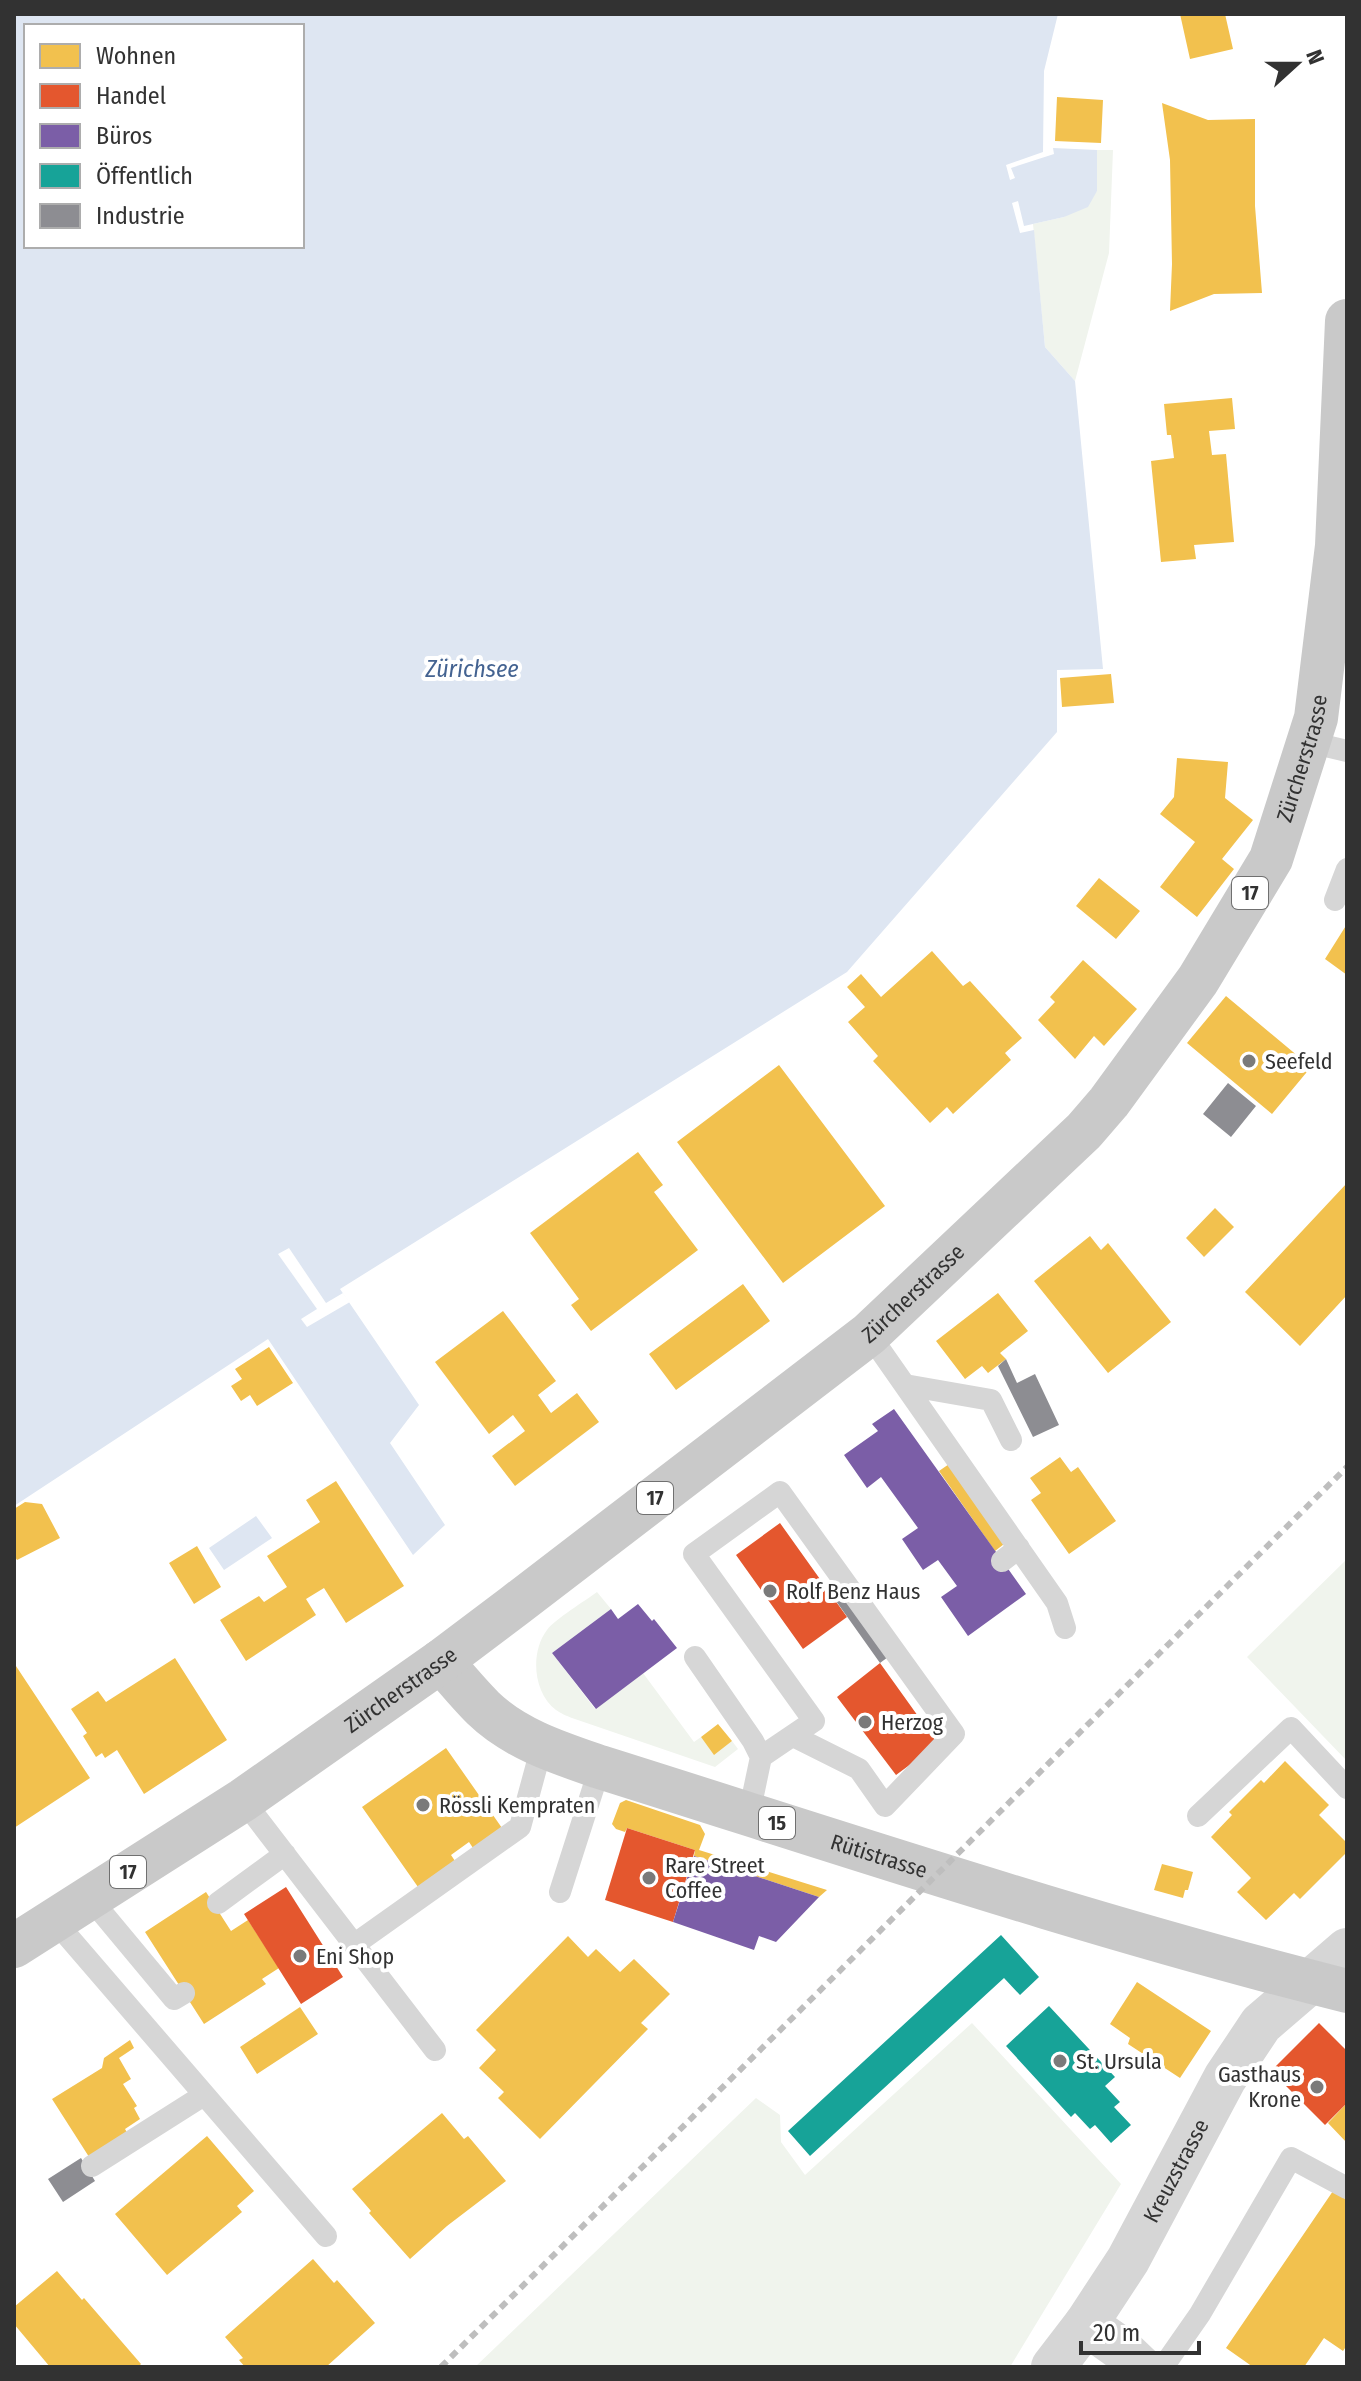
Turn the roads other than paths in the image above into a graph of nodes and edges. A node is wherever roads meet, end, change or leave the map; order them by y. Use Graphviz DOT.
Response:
graph roads {
  1 [pos="1347,321"];
  2 [pos="1328,747"];
  3 [pos="1347,869"];
  4 [pos="1335,900"];
  5 [pos="869,1334"];
  6 [pos="905,1385"];
  7 [pos="1011,1440"];
  8 [pos="1065,1628"];
  9 [pos="695,1657"];
  10 [pos="441,1661"];
  11 [pos="793,1736"];
  12 [pos="542,1746"];
  13 [pos="761,1757"];
  14 [pos="600,1767"];
  15 [pos="1347,1788"];
  16 [pos="243,1800"];
  17 [pos="749,1814"];
  18 [pos="1198,1816"];
  19 [pos="285,1854"];
  20 [pos="560,1892"];
  21 [pos="218,1903"];
  22 [pos="71,1908"];
  23 [pos="355,1944"];
  24 [pos="14,1946"];
  25 [pos="1347,1950"];
  26 [pos="1328,1987"];
  27 [pos="179,1996"];
  28 [pos="435,2050"];
  29 [pos="204,2095"];
  30 [pos="92,2166"];
  31 [pos="1347,2188"];
  32 [pos="326,2236"];
  33 [pos="1086,2324"];
  34 [pos="1053,2367"];
  35 [pos="1140,2367"];
  36 [pos="1163,2367"];
  1 -- 2 [label="main road, Zürcherstrasse / 17"];
  2 -- 5 [label="main road, Zürcherstrasse / 17"];
  3 -- 4 [label="lane"];
  5 -- 6 [label="lane"];
  5 -- 10 [label="main road, Zürcherstrasse / 17"];
  6 -- 7 [label="lane"];
  6 -- 8 [label="lane"];
  9 -- 13 [label="lane"];
  10 -- 12 [label="main road, Rütistrasse / 15"];
  10 -- 16 [label="main road, Zürcherstrasse / 17"];
  11 -- 11 [label="lane"];
  11 -- 13 [label="lane"];
  12 -- 14 [label="main road, Rütistrasse / 15"];
  12 -- 23 [label="lane"];
  13 -- 17 [label="lane"];
  14 -- 17 [label="main road, Rütistrasse / 15"];
  14 -- 20 [label="lane"];
  15 -- 18 [label="lane"];
  16 -- 19 [label="lane"];
  16 -- 22 [label="main road, Zürcherstrasse / 17"];
  17 -- 26 [label="main road, Rütistrasse / 15"];
  19 -- 21 [label="lane"];
  19 -- 23 [label="lane"];
  22 -- 24 [label="main road, Zürcherstrasse / 17"];
  22 -- 27 [label="lane"];
  22 -- 29 [label="lane"];
  23 -- 28 [label="lane"];
  25 -- 26 [label="street, Kreuzstrasse"];
  26 -- 33 [label="street, Kreuzstrasse"];
  29 -- 30 [label="lane"];
  29 -- 32 [label="lane"];
  31 -- 36 [label="lane"];
  33 -- 34 [label="street, Kreuzstrasse"];
  33 -- 35 [label="street"];
}
